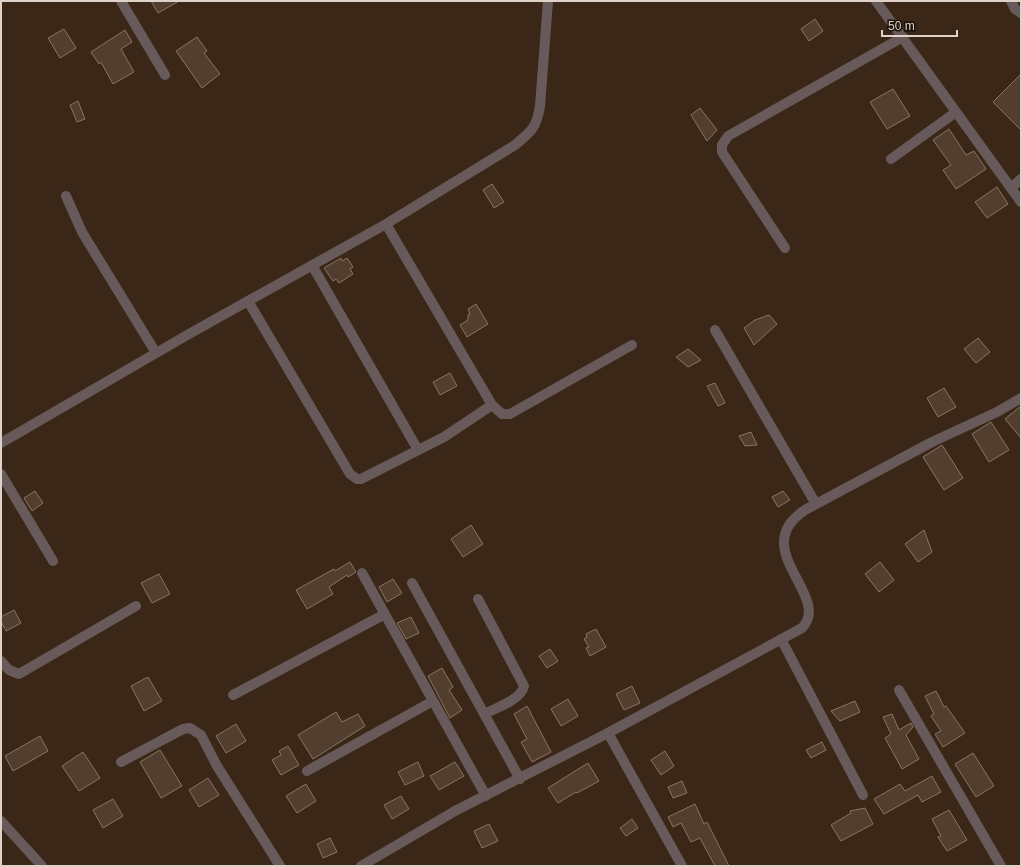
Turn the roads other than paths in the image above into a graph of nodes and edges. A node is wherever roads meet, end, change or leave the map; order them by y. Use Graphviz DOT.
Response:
graph roads {
  1 [pos="121,1"];
  2 [pos="548,1"];
  3 [pos="876,1"];
  4 [pos="1011,1"];
  5 [pos="1021,13"];
  6 [pos="903,37"];
  7 [pos="165,75"];
  8 [pos="956,112"];
  9 [pos="890,159"];
  10 [pos="1021,179"];
  11 [pos="1011,188"];
  12 [pos="66,196"];
  13 [pos="1021,202"];
  14 [pos="386,224"];
  15 [pos="785,248"];
  16 [pos="312,265"];
  17 [pos="248,301"];
  18 [pos="715,330"];
  19 [pos="632,345"];
  20 [pos="156,353"];
  21 [pos="1021,398"];
  22 [pos="492,405"];
  23 [pos="1,443"];
  24 [pos="418,450"];
  25 [pos="1,474"];
  26 [pos="816,504"];
  27 [pos="53,562"];
  28 [pos="362,572"];
  29 [pos="412,583"];
  30 [pos="478,599"];
  31 [pos="136,606"];
  32 [pos="385,614"];
  33 [pos="781,639"];
  34 [pos="1,661"];
  35 [pos="899,690"];
  36 [pos="233,695"];
  37 [pos="433,701"];
  38 [pos="484,714"];
  39 [pos="608,733"];
  40 [pos="121,762"];
  41 [pos="307,771"];
  42 [pos="520,779"];
  43 [pos="863,795"];
  44 [pos="486,796"];
  45 [pos="1,821"];
  46 [pos="42,866"];
  47 [pos="280,866"];
  48 [pos="360,866"];
  49 [pos="682,866"];
  50 [pos="1001,866"];
  1 -- 7 [label="street"];
  2 -- 14 [label="street"];
  3 -- 6 [label="street"];
  4 -- 5 [label="street"];
  6 -- 8 [label="street"];
  6 -- 15 [label="street"];
  8 -- 9 [label="street"];
  8 -- 11 [label="street"];
  10 -- 11 [label="street"];
  11 -- 13 [label="street"];
  12 -- 20 [label="street"];
  14 -- 16 [label="street"];
  14 -- 22 [label="street"];
  16 -- 17 [label="street"];
  16 -- 24 [label="street"];
  17 -- 20 [label="street"];
  17 -- 24 [label="street"];
  18 -- 26 [label="street"];
  19 -- 22 [label="street"];
  20 -- 23 [label="street"];
  21 -- 26 [label="street"];
  22 -- 24 [label="street"];
  25 -- 27 [label="street"];
  26 -- 33 [label="street"];
  28 -- 32 [label="street"];
  29 -- 38 [label="street"];
  30 -- 38 [label="street"];
  31 -- 34 [label="street"];
  32 -- 36 [label="street"];
  32 -- 37 [label="street"];
  33 -- 39 [label="street"];
  33 -- 43 [label="street"];
  35 -- 50 [label="street"];
  37 -- 41 [label="street"];
  37 -- 44 [label="street"];
  38 -- 42 [label="street"];
  39 -- 42 [label="street"];
  39 -- 49 [label="street"];
  40 -- 47 [label="street"];
  42 -- 44 [label="street"];
  44 -- 48 [label="street"];
  45 -- 46 [label="street"];
}
